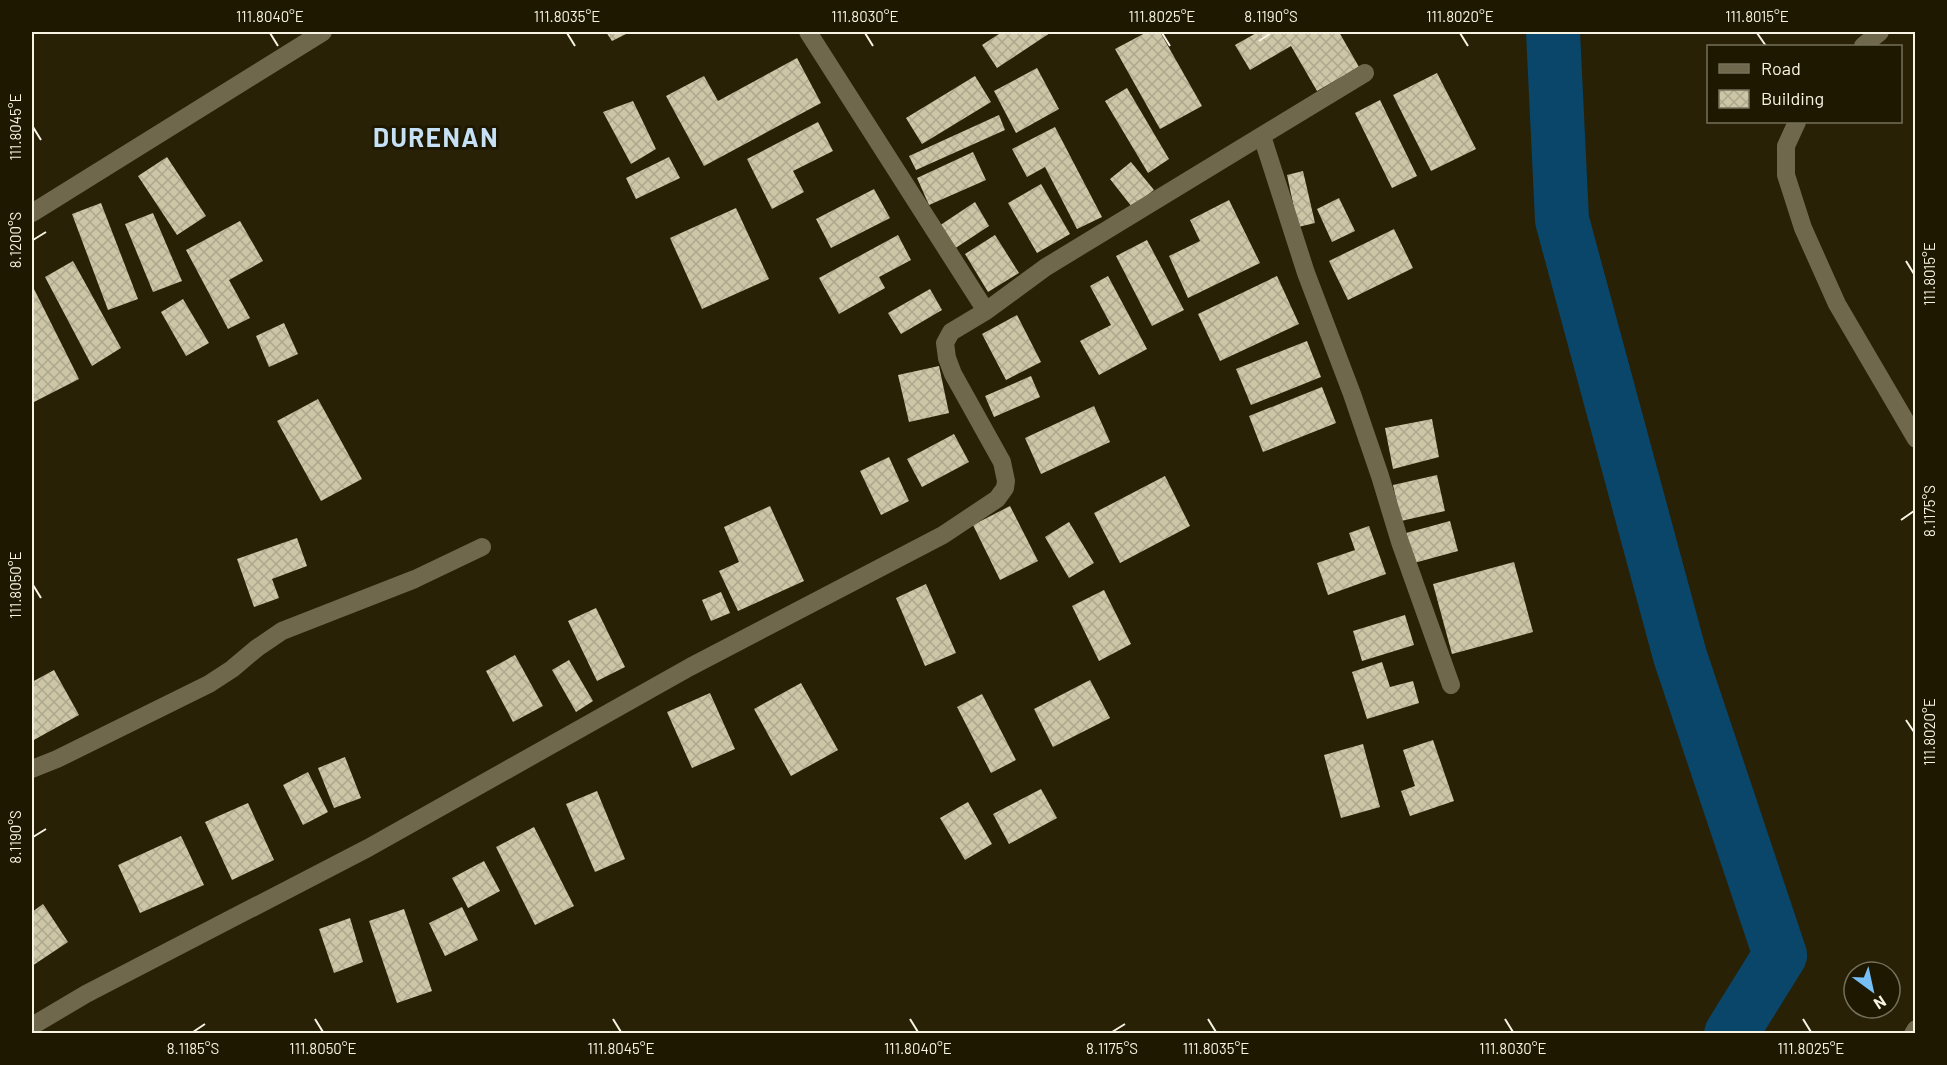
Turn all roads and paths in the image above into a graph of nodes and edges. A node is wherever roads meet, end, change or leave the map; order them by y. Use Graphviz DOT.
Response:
graph roads {
  1 [pos="323,32"];
  2 [pos="808,32"];
  3 [pos="1880,32"];
  4 [pos="1864,45"];
  5 [pos="1365,73"];
  6 [pos="1797,123"];
  7 [pos="1262,136"];
  8 [pos="32,213"];
  9 [pos="986,311"];
  10 [pos="1916,439"];
  11 [pos="482,546"];
  12 [pos="1451,685"];
  13 [pos="32,769"];
  14 [pos="32,1026"];
  15 [pos="1916,1029"];
  16 [pos="1913,1034"];
  1 -- 8 [label="street"];
  2 -- 9 [label="street"];
  3 -- 4 [label="street"];
  5 -- 7 [label="street"];
  6 -- 10 [label="street"];
  7 -- 9 [label="street"];
  7 -- 12 [label="street"];
  9 -- 14 [label="street"];
  11 -- 13 [label="street"];
  15 -- 16 [label="street"];
}
